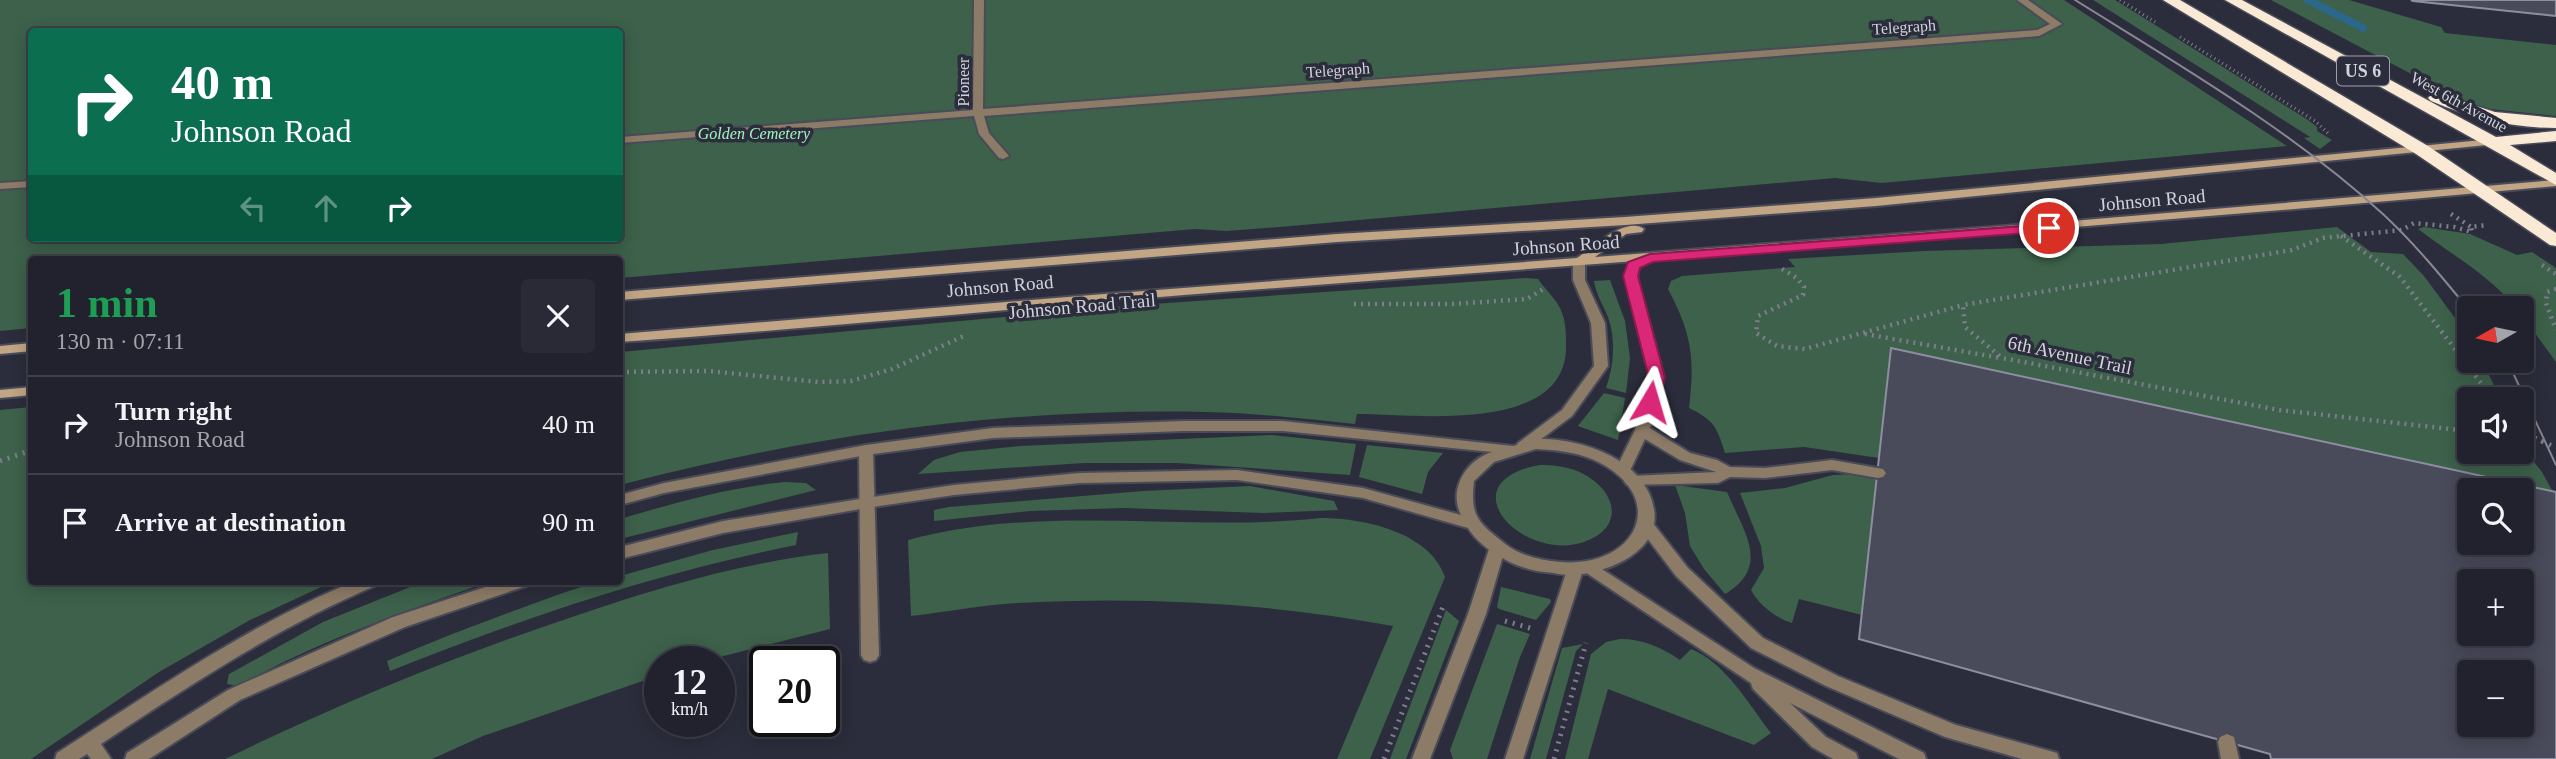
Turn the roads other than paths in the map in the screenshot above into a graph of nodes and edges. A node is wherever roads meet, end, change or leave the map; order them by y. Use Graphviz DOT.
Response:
graph roads {
  1 [pos="979,0"];
  2 [pos="2022,0"];
  3 [pos="2170,0"];
  4 [pos="2232,0"];
  5 [pos="2332,54"];
  6 [pos="978,113"];
  7 [pos="2556,123"];
  8 [pos="2556,136"];
  9 [pos="623,140"];
  10 [pos="2493,142"];
  11 [pos="2421,150"];
  12 [pos="1003,156"];
  13 [pos="2556,181"];
  14 [pos="28,184"];
  15 [pos="0,186"];
  16 [pos="2482,190"];
  17 [pos="1876,202"];
  18 [pos="2556,241"];
  19 [pos="1650,258"];
  20 [pos="1579,263"];
  21 [pos="623,296"];
  22 [pos="623,338"];
  23 [pos="28,347"];
  24 [pos="0,350"];
  25 [pos="28,391"];
  26 [pos="0,394"];
  27 [pos="1642,430"];
  28 [pos="1515,447"];
  29 [pos="866,450"];
  30 [pos="1727,472"];
  31 [pos="1878,473"];
  32 [pos="1628,476"];
  33 [pos="623,499"];
  34 [pos="866,503"];
  35 [pos="1471,523"];
  36 [pos="1646,526"];
  37 [pos="1497,549"];
  38 [pos="623,553"];
  39 [pos="1583,569"];
  40 [pos="360,585"];
  41 [pos="511,585"];
  42 [pos="870,655"];
  43 [pos="1748,673"];
  44 [pos="89,743"];
  45 [pos="64,759"];
  46 [pos="102,759"];
  47 [pos="134,759"];
  48 [pos="1421,759"];
  49 [pos="1514,759"];
  50 [pos="1849,759"];
  51 [pos="1917,759"];
  52 [pos="2050,759"];
  1 -- 6 [label="street, Pioneer"];
  2 -- 6 [label="street, Telegraph"];
  3 -- 11 [label="highway, US 6"];
  4 -- 5 [label="highway, West 6th Avenue / US 6"];
  5 -- 7 [label="highway"];
  5 -- 10 [label="highway, West 6th Avenue / US 6"];
  6 -- 9 [label="street, Telegraph"];
  6 -- 12 [label="street, Pioneer"];
  8 -- 10 [label="highway"];
  10 -- 11 [label="main road, Johnson Road"];
  10 -- 13 [label="highway, West 6th Avenue / US 6"];
  11 -- 16 [label="highway, US 6"];
  11 -- 17 [label="main road, Johnson Road"];
  13 -- 16 [label="main road, Johnson Road"];
  14 -- 15 [label="street"];
  16 -- 18 [label="highway, US 6"];
  16 -- 19 [label="main road, Johnson Road"];
  17 -- 20 [label="main road"];
  17 -- 21 [label="main road, Johnson Road"];
  19 -- 20 [label="main road, Johnson Road"];
  19 -- 27 [label="street"];
  20 -- 22 [label="main road, Johnson Road"];
  20 -- 28 [label="street"];
  23 -- 24 [label="main road"];
  25 -- 26 [label="main road"];
  27 -- 30 [label="street"];
  27 -- 32 [label="street"];
  28 -- 29 [label="street"];
  28 -- 32 [label="street"];
  28 -- 35 [label="street"];
  29 -- 33 [label="street"];
  29 -- 34 [label="street"];
  30 -- 31 [label="street"];
  30 -- 32 [label="street"];
  32 -- 36 [label="street"];
  34 -- 35 [label="street"];
  34 -- 38 [label="street"];
  34 -- 42 [label="street"];
  35 -- 37 [label="street"];
  36 -- 39 [label="street"];
  36 -- 52 [label="street"];
  37 -- 39 [label="street"];
  37 -- 48 [label="street"];
  39 -- 43 [label="street"];
  39 -- 49 [label="street"];
  40 -- 44 [label="street"];
  41 -- 47 [label="street"];
  43 -- 50 [label="street"];
  43 -- 51 [label="street"];
  44 -- 45 [label="street"];
  44 -- 46 [label="street"];
}
